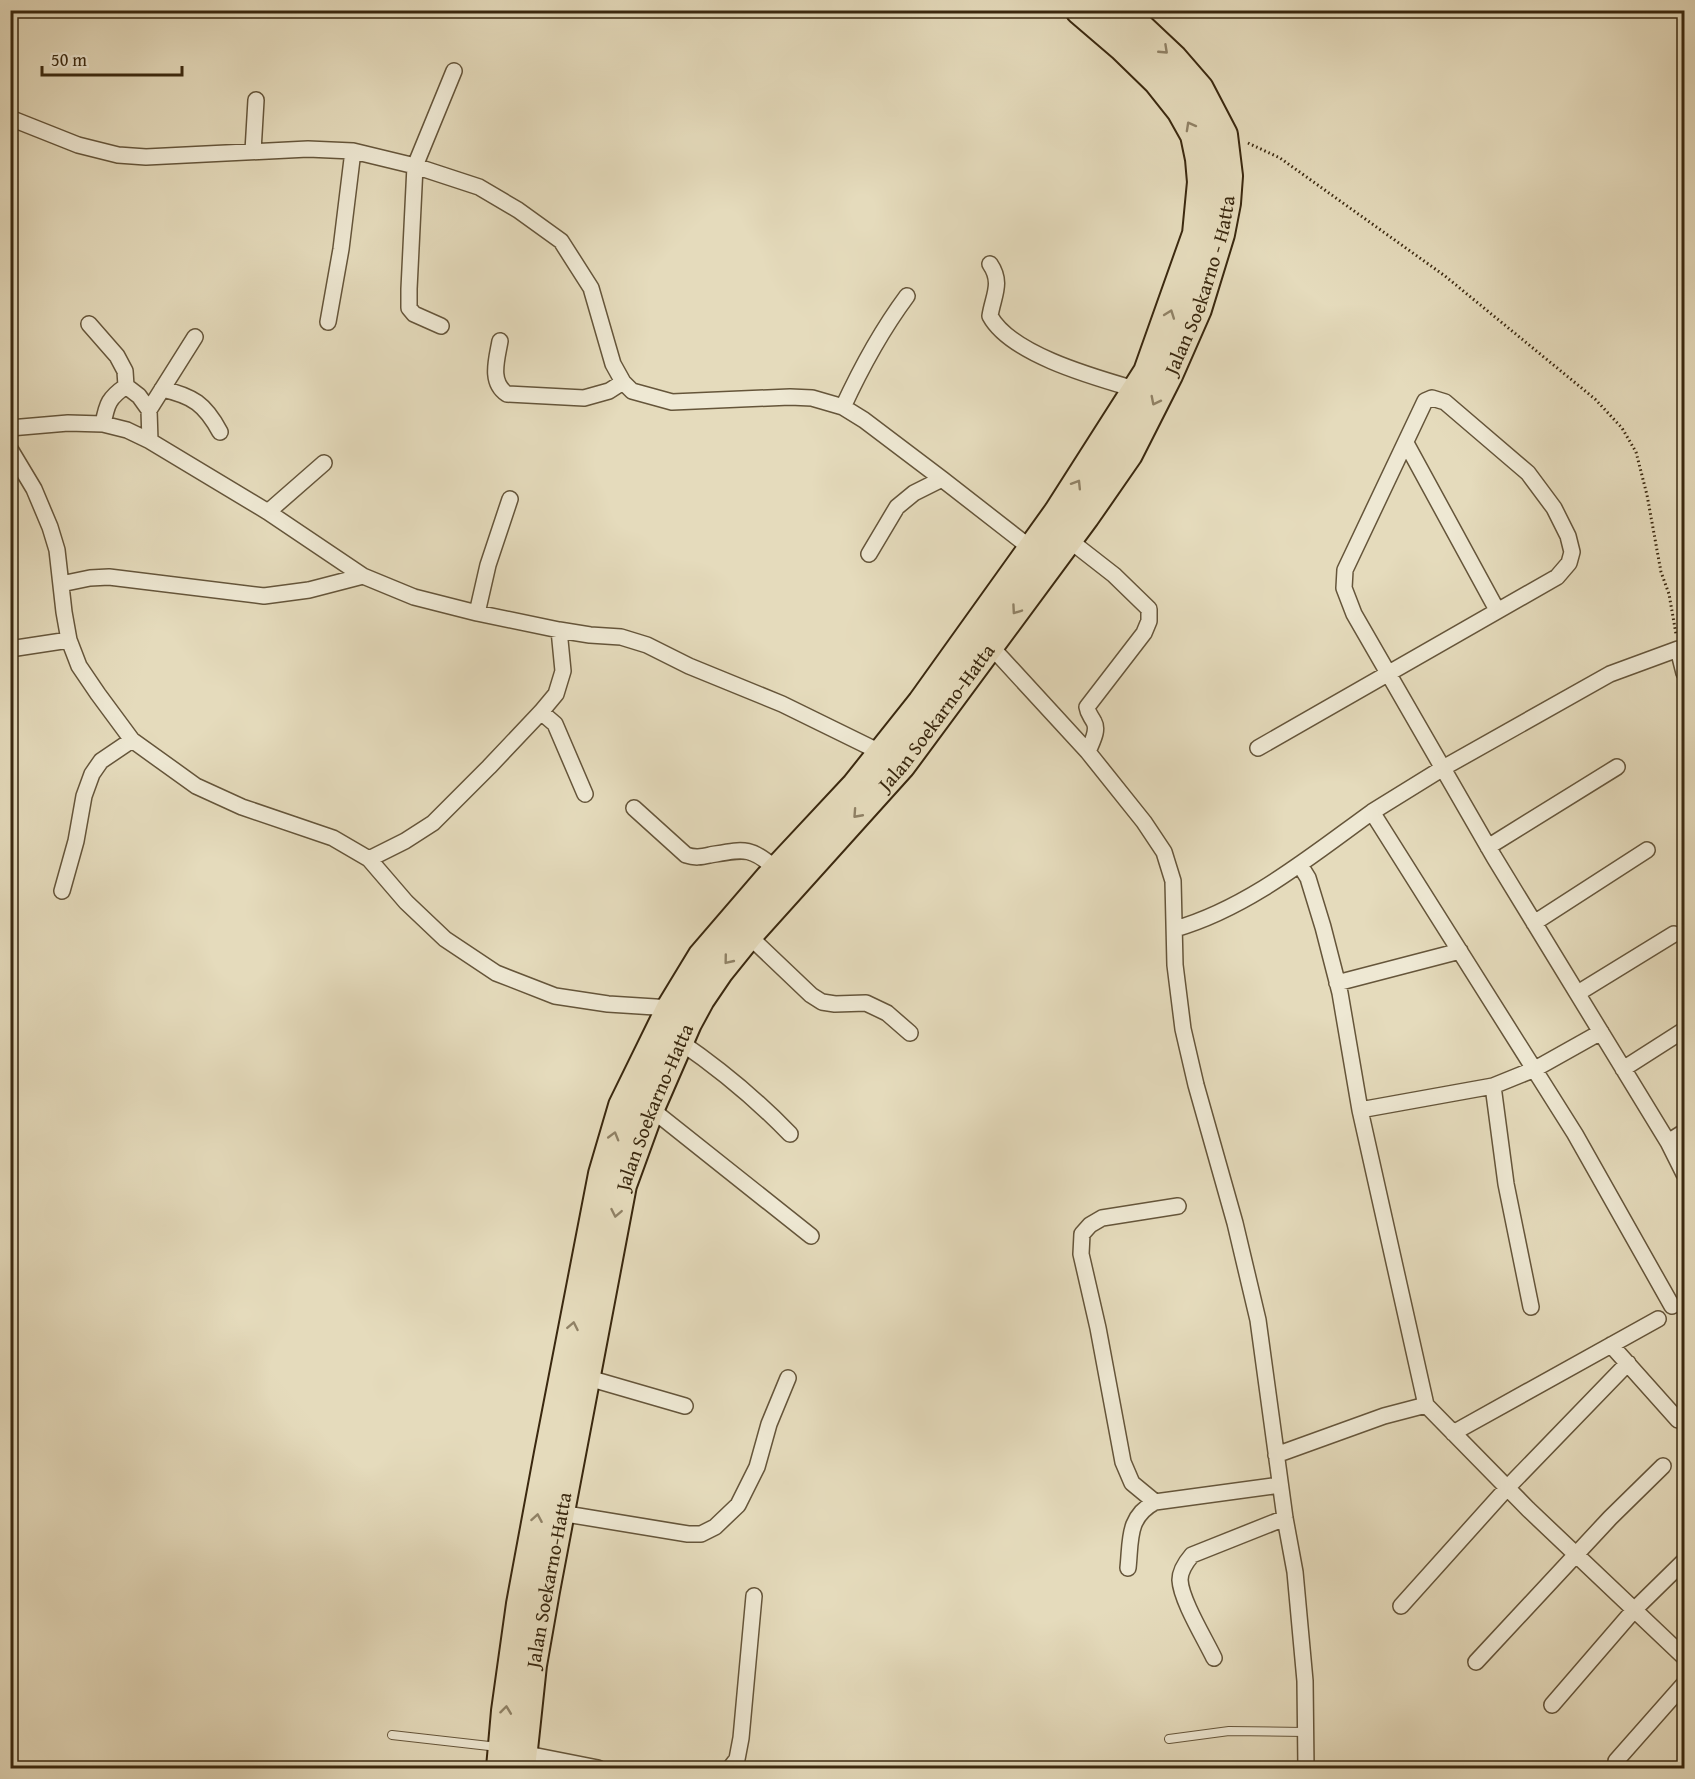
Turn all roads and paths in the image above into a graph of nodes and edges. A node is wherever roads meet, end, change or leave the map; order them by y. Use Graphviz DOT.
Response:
graph roads {
  1 [pos="900,10"];
  2 [pos="1080,10"];
  3 [pos="1121,10"];
  4 [pos="876,11"];
  5 [pos="454,71"];
  6 [pos="256,100"];
  7 [pos="10,118"];
  8 [pos="1223,135"];
  9 [pos="253,151"];
  10 [pos="353,151"];
  11 [pos="415,166"];
  12 [pos="990,264"];
  13 [pos="907,296"];
  14 [pos="328,322"];
  15 [pos="89,324"];
  16 [pos="441,326"];
  17 [pos="195,337"];
  18 [pos="500,340"];
  19 [pos="623,382"];
  20 [pos="126,386"];
  21 [pos="162,388"];
  22 [pos="1138,390"];
  23 [pos="843,407"];
  24 [pos="149,410"];
  25 [pos="103,424"];
  26 [pos="10,428"];
  27 [pos="219,432"];
  28 [pos="150,441"];
  29 [pos="1406,443"];
  30 [pos="12,452"];
  31 [pos="324,463"];
  32 [pos="942,478"];
  33 [pos="510,500"];
  34 [pos="268,512"];
  35 [pos="1058,532"];
  36 [pos="869,554"];
  37 [pos="1041,556"];
  38 [pos="363,576"];
  39 [pos="62,584"];
  40 [pos="1497,610"];
  41 [pos="477,613"];
  42 [pos="559,630"];
  43 [pos="983,638"];
  44 [pos="69,640"];
  45 [pos="10,648"];
  46 [pos="1678,649"];
  47 [pos="1390,673"];
  48 [pos="1684,673"];
  49 [pos="541,712"];
  50 [pos="132,740"];
  51 [pos="1258,748"];
  52 [pos="1088,752"];
  53 [pos="882,753"];
  54 [pos="1617,767"];
  55 [pos="1443,768"];
  56 [pos="585,794"];
  57 [pos="634,808"];
  58 [pos="1372,812"];
  59 [pos="1488,847"];
  60 [pos="1647,850"];
  61 [pos="369,859"];
  62 [pos="1300,865"];
  63 [pos="777,870"];
  64 [pos="62,891"];
  65 [pos="1534,923"];
  66 [pos="1175,929"];
  67 [pos="1674,934"];
  68 [pos="748,935"];
  69 [pos="1460,951"];
  70 [pos="1337,983"];
  71 [pos="1578,993"];
  72 [pos="671,1008"];
  73 [pos="1684,1030"];
  74 [pos="910,1032"];
  75 [pos="1601,1032"];
  76 [pos="679,1041"];
  77 [pos="1535,1069"];
  78 [pos="1623,1070"];
  79 [pos="1493,1086"];
  80 [pos="650,1108"];
  81 [pos="1360,1110"];
  82 [pos="1684,1132"];
  83 [pos="790,1134"];
  84 [pos="1668,1142"];
  85 [pos="1684,1174"];
  86 [pos="1178,1206"];
  87 [pos="811,1236"];
  88 [pos="1672,1305"];
  89 [pos="1531,1307"];
  90 [pos="1658,1319"];
  91 [pos="1611,1345"];
  92 [pos="1628,1363"];
  93 [pos="585,1377"];
  94 [pos="788,1378"];
  95 [pos="1426,1405"];
  96 [pos="685,1406"];
  97 [pos="1678,1419"];
  98 [pos="1454,1433"];
  99 [pos="1276,1455"];
  100 [pos="1663,1466"];
  101 [pos="1280,1485"];
  102 [pos="1507,1488"];
  103 [pos="1155,1502"];
  104 [pos="560,1513"];
  105 [pos="1285,1518"];
  106 [pos="1576,1555"];
  107 [pos="1684,1561"];
  108 [pos="1128,1568"];
  109 [pos="535,1588"];
  110 [pos="754,1596"];
  111 [pos="1401,1606"];
  112 [pos="1635,1610"];
  113 [pos="1684,1657"];
  114 [pos="1215,1658"];
  115 [pos="1476,1662"];
  116 [pos="1684,1684"];
  117 [pos="1552,1705"];
  118 [pos="1305,1732"];
  119 [pos="392,1735"];
  120 [pos="1169,1739"];
  121 [pos="512,1759"];
  122 [pos="1616,1761"];
  123 [pos="597,1768"];
  124 [pos="730,1768"];
  125 [pos="1306,1768"];
  1 -- 4 [label="lane"];
  22 -- 2 [label="highway, Jalan Soekarno - Hatta, one-way"];
  3 -- 8 [label="highway, Jalan Soekarno - Hatta, one-way"];
  5 -- 11 [label="street"];
  6 -- 9 [label="street"];
  7 -- 9 [label="street"];
  8 -- 35 [label="highway, Jalan Soekarno - Hatta, one-way"];
  8 -- 46 [label="path"];
  9 -- 10 [label="street"];
  10 -- 11 [label="street"];
  10 -- 14 [label="street"];
  11 -- 16 [label="street"];
  11 -- 19 [label="street"];
  12 -- 22 [label="street"];
  13 -- 23 [label="street"];
  15 -- 20 [label="street"];
  17 -- 21 [label="street"];
  18 -- 19 [label="street"];
  19 -- 23 [label="street"];
  20 -- 24 [label="street"];
  20 -- 25 [label="street"];
  21 -- 24 [label="street"];
  21 -- 27 [label="street"];
  35 -- 22 [label="highway, Jalan Soekarno - Hatta, one-way"];
  23 -- 32 [label="street"];
  24 -- 28 [label="street"];
  25 -- 26 [label="street"];
  25 -- 28 [label="street"];
  28 -- 34 [label="street"];
  29 -- 40 [label="street"];
  29 -- 40 [label="street"];
  29 -- 47 [label="street"];
  30 -- 39 [label="street"];
  31 -- 34 [label="street"];
  32 -- 36 [label="street"];
  32 -- 37 [label="street"];
  33 -- 41 [label="street"];
  34 -- 38 [label="street"];
  35 -- 37 [label="highway, Jalan Soekarno - Hatta"];
  35 -- 52 [label="street"];
  37 -- 43 [label="highway, Jalan Soekarno-Hatta"];
  38 -- 39 [label="street"];
  38 -- 41 [label="street"];
  39 -- 44 [label="street"];
  40 -- 47 [label="street"];
  41 -- 42 [label="street"];
  42 -- 49 [label="street"];
  42 -- 53 [label="street"];
  43 -- 52 [label="street"];
  43 -- 53 [label="highway"];
  43 -- 68 [label="highway, Jalan Soekarno-Hatta, one-way"];
  44 -- 45 [label="street"];
  44 -- 50 [label="street"];
  46 -- 48 [label="street"];
  46 -- 55 [label="street"];
  47 -- 51 [label="street"];
  47 -- 55 [label="street"];
  49 -- 56 [label="street"];
  49 -- 61 [label="street"];
  50 -- 61 [label="street"];
  50 -- 64 [label="street"];
  52 -- 66 [label="street"];
  53 -- 63 [label="highway"];
  54 -- 59 [label="street"];
  55 -- 58 [label="street"];
  55 -- 59 [label="street"];
  57 -- 63 [label="street"];
  58 -- 62 [label="street"];
  58 -- 69 [label="street"];
  59 -- 65 [label="street"];
  60 -- 65 [label="street"];
  61 -- 72 [label="street"];
  62 -- 66 [label="street"];
  62 -- 70 [label="street"];
  63 -- 72 [label="highway"];
  65 -- 71 [label="street"];
  66 -- 99 [label="street"];
  67 -- 71 [label="street"];
  68 -- 74 [label="street"];
  68 -- 76 [label="highway, Jalan Soekarno-Hatta, one-way"];
  69 -- 70 [label="street"];
  69 -- 77 [label="street"];
  70 -- 81 [label="street"];
  71 -- 75 [label="street"];
  109 -- 72 [label="highway, one-way"];
  73 -- 78 [label="street"];
  75 -- 77 [label="street"];
  75 -- 78 [label="street"];
  76 -- 80 [label="highway, Jalan Soekarno-Hatta"];
  76 -- 83 [label="street"];
  77 -- 79 [label="street"];
  77 -- 88 [label="street"];
  78 -- 84 [label="street"];
  79 -- 81 [label="street"];
  79 -- 89 [label="street"];
  80 -- 87 [label="street"];
  80 -- 93 [label="highway, Jalan Soekarno-Hatta, one-way"];
  81 -- 95 [label="street"];
  82 -- 84 [label="street"];
  84 -- 85 [label="street"];
  86 -- 103 [label="street"];
  90 -- 91 [label="street"];
  91 -- 92 [label="street"];
  91 -- 98 [label="street"];
  92 -- 97 [label="street"];
  92 -- 102 [label="street"];
  93 -- 96 [label="street"];
  93 -- 104 [label="highway, Jalan Soekarno-Hatta"];
  94 -- 104 [label="street"];
  95 -- 98 [label="street"];
  95 -- 99 [label="street"];
  98 -- 102 [label="street"];
  99 -- 101 [label="street"];
  100 -- 106 [label="street"];
  101 -- 103 [label="street"];
  101 -- 105 [label="street"];
  102 -- 106 [label="street"];
  102 -- 111 [label="street"];
  103 -- 108 [label="street"];
  104 -- 109 [label="highway, Jalan Soekarno-Hatta"];
  105 -- 114 [label="street"];
  105 -- 118 [label="street"];
  106 -- 112 [label="street"];
  106 -- 115 [label="street"];
  107 -- 112 [label="street"];
  109 -- 121 [label="highway, Jalan Soekarno-Hatta"];
  110 -- 124 [label="street"];
  112 -- 113 [label="street"];
  112 -- 117 [label="street"];
  116 -- 122 [label="street"];
  118 -- 120 [label="lane"];
  118 -- 125 [label="street"];
  119 -- 121 [label="lane"];
  121 -- 123 [label="street"];
}
